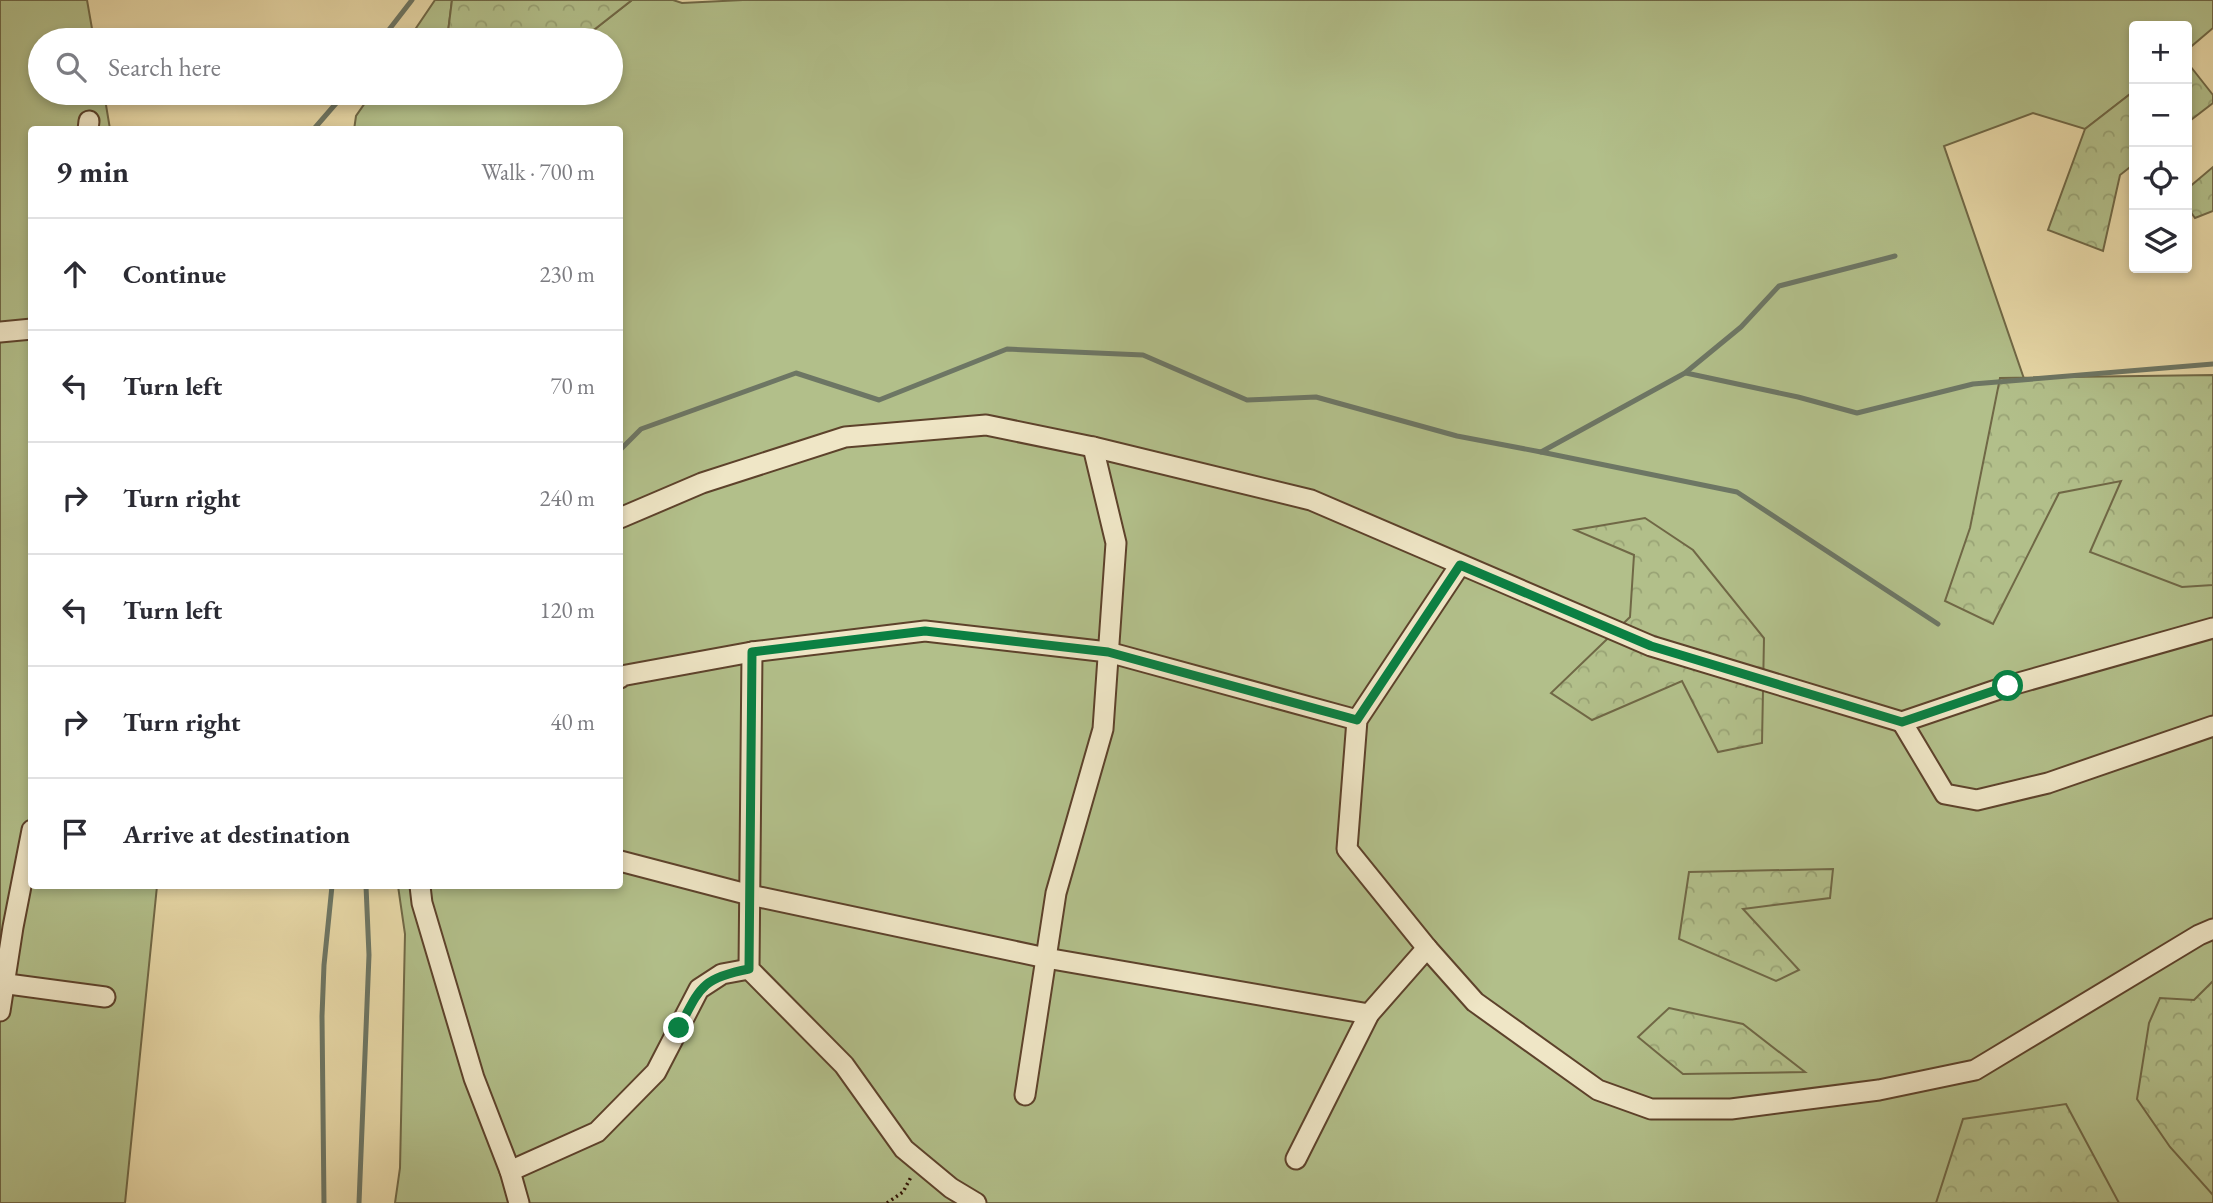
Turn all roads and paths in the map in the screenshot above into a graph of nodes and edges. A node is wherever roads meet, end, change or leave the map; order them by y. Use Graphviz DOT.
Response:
graph roads {
  1 [pos="28,329"];
  2 [pos="0,332"];
  3 [pos="1093,447"];
  4 [pos="623,517"];
  5 [pos="1460,565"];
  6 [pos="2213,628"];
  7 [pos="752,652"];
  8 [pos="1108,652"];
  9 [pos="623,676"];
  10 [pos="1357,720"];
  11 [pos="1902,722"];
  12 [pos="2213,726"];
  13 [pos="28,850"];
  14 [pos="623,862"];
  15 [pos="420,889"];
  16 [pos="750,895"];
  17 [pos="2213,929"];
  18 [pos="1427,948"];
  19 [pos="1046,958"];
  20 [pos="749,969"];
  21 [pos="2,983"];
  22 [pos="105,997"];
  23 [pos="0,1011"];
  24 [pos="1369,1014"];
  25 [pos="1025,1095"];
  26 [pos="1296,1159"];
  27 [pos="920,1162"];
  28 [pos="510,1171"];
  29 [pos="948,1195"];
  30 [pos="519,1203"];
  31 [pos="887,1203"];
  32 [pos="976,1203"];
  1 -- 2 [label="lane"];
  3 -- 4 [label="lane"];
  3 -- 5 [label="lane"];
  3 -- 8 [label="lane"];
  5 -- 10 [label="lane"];
  5 -- 11 [label="lane"];
  6 -- 11 [label="lane"];
  7 -- 8 [label="lane"];
  7 -- 9 [label="lane"];
  7 -- 16 [label="lane"];
  8 -- 10 [label="lane"];
  8 -- 19 [label="lane"];
  10 -- 18 [label="lane"];
  11 -- 12 [label="lane"];
  13 -- 21 [label="lane"];
  14 -- 16 [label="lane"];
  15 -- 28 [label="lane"];
  16 -- 19 [label="lane"];
  16 -- 20 [label="lane"];
  17 -- 18 [label="lane"];
  18 -- 24 [label="lane"];
  19 -- 24 [label="lane"];
  19 -- 25 [label="lane"];
  20 -- 27 [label="lane"];
  20 -- 28 [label="lane"];
  21 -- 22 [label="lane"];
  21 -- 23 [label="lane"];
  24 -- 26 [label="lane"];
  27 -- 29 [label="lane"];
  27 -- 31 [label="path"];
  28 -- 30 [label="lane"];
  29 -- 32 [label="lane"];
}
